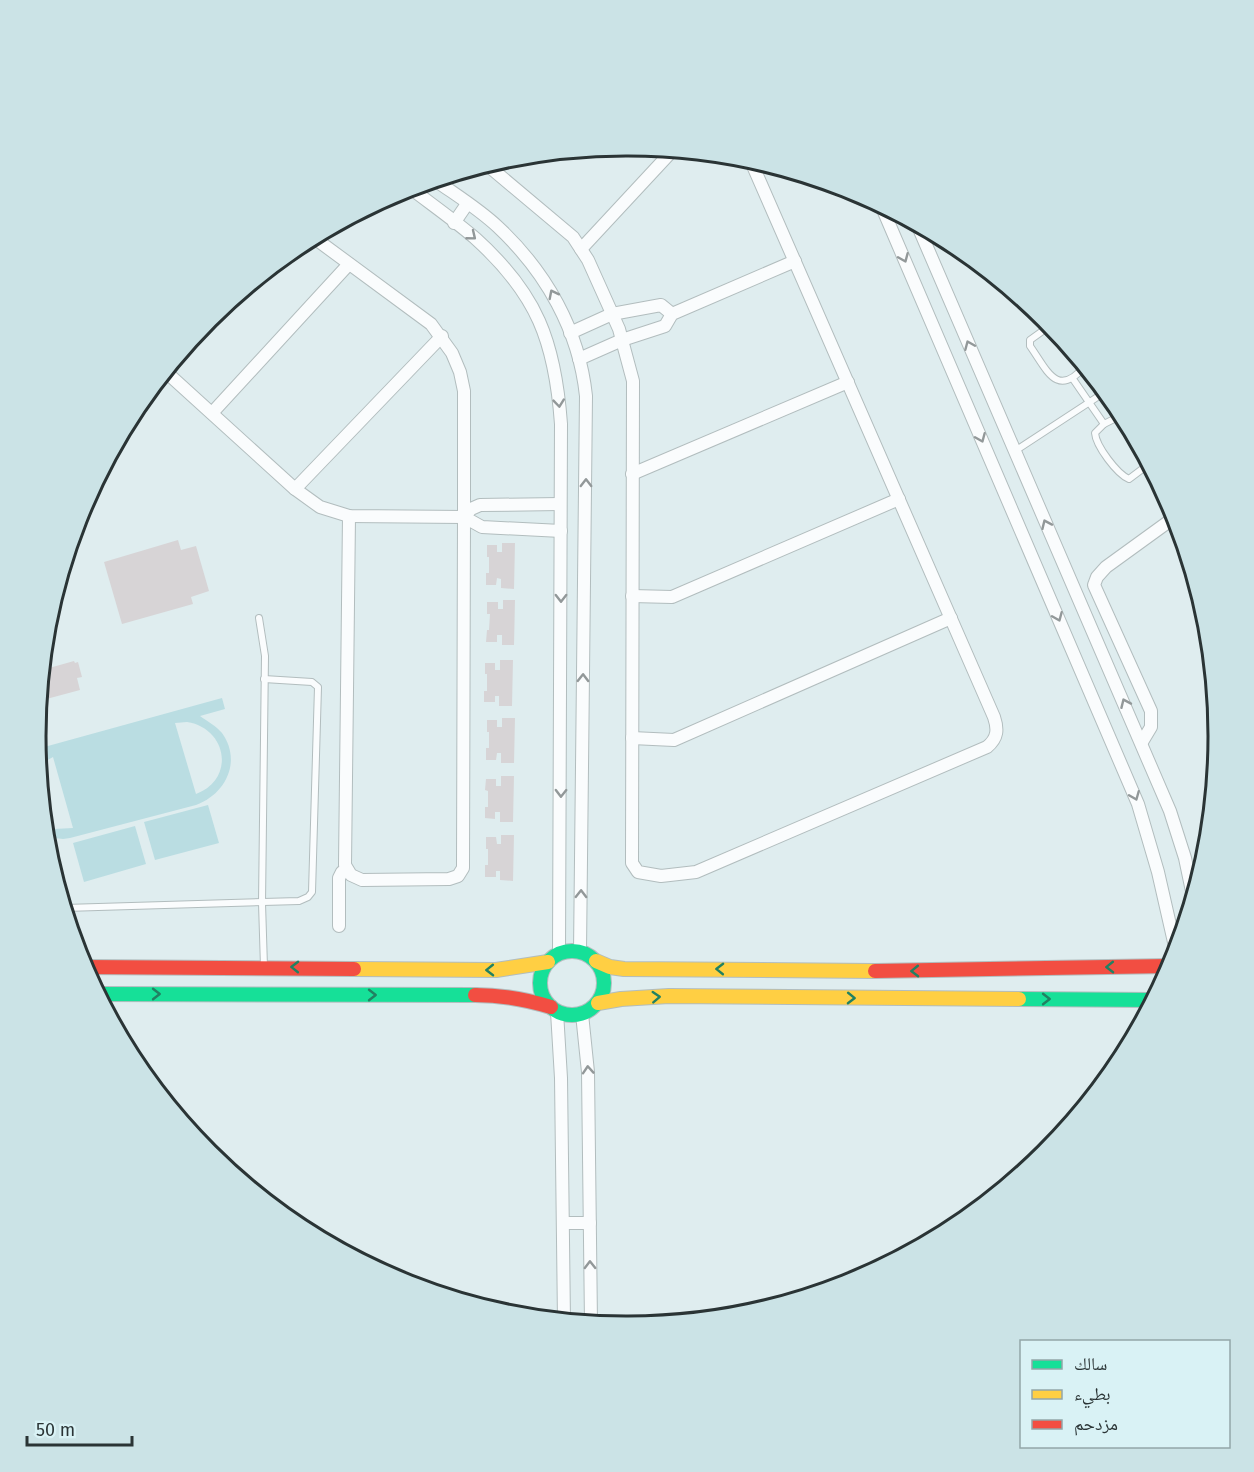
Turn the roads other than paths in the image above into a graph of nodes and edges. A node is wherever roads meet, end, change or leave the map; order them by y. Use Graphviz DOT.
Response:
graph roads {
  1 [pos="666,157"];
  2 [pos="755,170"];
  3 [pos="495,171"];
  4 [pos="442,185"];
  5 [pos="418,195"];
  6 [pos="467,204"];
  7 [pos="886,216"];
  8 [pos="454,223"];
  9 [pos="922,236"];
  10 [pos="321,243"];
  11 [pos="581,249"];
  12 [pos="795,261"];
  13 [pos="349,264"];
  14 [pos="612,314"];
  15 [pos="672,314"];
  16 [pos="1042,331"];
  17 [pos="570,333"];
  18 [pos="441,336"];
  19 [pos="622,340"];
  20 [pos="579,359"];
  21 [pos="1079,372"];
  22 [pos="171,377"];
  23 [pos="1073,380"];
  24 [pos="848,382"];
  25 [pos="1098,397"];
  26 [pos="1089,403"];
  27 [pos="212,413"];
  28 [pos="1114,419"];
  29 [pos="1104,424"];
  30 [pos="1015,451"];
  31 [pos="1142,469"];
  32 [pos="632,474"];
  33 [pos="295,489"];
  34 [pos="899,499"];
  35 [pos="560,504"];
  36 [pos="349,516"];
  37 [pos="464,517"];
  38 [pos="1167,523"];
  39 [pos="561,531"];
  40 [pos="632,596"];
  41 [pos="259,618"];
  42 [pos="951,618"];
  43 [pos="264,679"];
  44 [pos="561,716"];
  45 [pos="583,718"];
  46 [pos="632,738"];
  47 [pos="1142,742"];
  48 [pos="347,870"];
  49 [pos="1189,880"];
  50 [pos="262,903"];
  51 [pos="72,908"];
  52 [pos="339,926"];
  53 [pos="1172,935"];
  54 [pos="580,952"];
  55 [pos="554,958"];
  56 [pos="596,961"];
  57 [pos="1160,964"];
  58 [pos="95,967"];
  59 [pos="264,967"];
  60 [pos="107,994"];
  61 [pos="1144,1000"];
  62 [pos="598,1003"];
  63 [pos="554,1009"];
  64 [pos="582,1014"];
  65 [pos="563,1223"];
  66 [pos="590,1223"];
  67 [pos="564,1313"];
  68 [pos="591,1315"];
  1 -- 11 [label="street"];
  2 -- 12 [label="street"];
  3 -- 11 [label="street"];
  4 -- 6 [label="street"];
  5 -- 8 [label="street"];
  6 -- 8 [label="street"];
  17 -- 6 [label="street, one-way"];
  7 -- 53 [label="street, one-way"];
  8 -- 35 [label="street, one-way"];
  30 -- 9 [label="street, one-way"];
  10 -- 13 [label="street"];
  11 -- 14 [label="street"];
  12 -- 15 [label="street"];
  12 -- 24 [label="street"];
  13 -- 18 [label="street"];
  13 -- 27 [label="street"];
  14 -- 15 [label="street"];
  14 -- 17 [label="street"];
  14 -- 19 [label="street"];
  15 -- 19 [label="street"];
  16 -- 23 [label="lane"];
  17 -- 20 [label="street"];
  18 -- 33 [label="street"];
  18 -- 37 [label="street"];
  19 -- 20 [label="street"];
  19 -- 32 [label="street"];
  45 -- 20 [label="street, one-way"];
  21 -- 23 [label="lane"];
  22 -- 27 [label="street"];
  23 -- 26 [label="lane"];
  24 -- 32 [label="street"];
  24 -- 34 [label="street"];
  25 -- 26 [label="lane"];
  26 -- 29 [label="lane"];
  26 -- 30 [label="lane"];
  27 -- 33 [label="street"];
  28 -- 29 [label="lane"];
  29 -- 31 [label="lane"];
  47 -- 30 [label="street, one-way"];
  32 -- 40 [label="street"];
  33 -- 36 [label="street"];
  34 -- 40 [label="street"];
  34 -- 42 [label="street"];
  35 -- 37 [label="street"];
  35 -- 39 [label="street"];
  36 -- 37 [label="street"];
  36 -- 48 [label="street"];
  37 -- 39 [label="street"];
  37 -- 48 [label="street"];
  38 -- 47 [label="street"];
  39 -- 44 [label="street, one-way"];
  40 -- 46 [label="street"];
  41 -- 43 [label="lane"];
  42 -- 46 [label="street"];
  42 -- 46 [label="street"];
  43 -- 50 [label="lane"];
  43 -- 50 [label="lane"];
  44 -- 45 [label="street"];
  44 -- 55 [label="street, one-way"];
  54 -- 45 [label="street, one-way"];
  47 -- 49 [label="street"];
  48 -- 52 [label="street"];
  50 -- 51 [label="lane"];
  50 -- 59 [label="lane"];
  54 -- 55 [label="main road"];
  54 -- 56 [label="main road"];
  55 -- 59 [label="main road, one-way"];
  55 -- 63 [label="main road"];
  57 -- 56 [label="main road, one-way"];
  56 -- 62 [label="main road"];
  58 -- 59 [label="main road"];
  60 -- 63 [label="main road, one-way"];
  62 -- 61 [label="main road, one-way"];
  62 -- 64 [label="main road"];
  63 -- 64 [label="main road"];
  63 -- 65 [label="street"];
  66 -- 64 [label="street, one-way"];
  65 -- 66 [label="street"];
  65 -- 67 [label="street"];
  68 -- 66 [label="street, one-way"];
}
